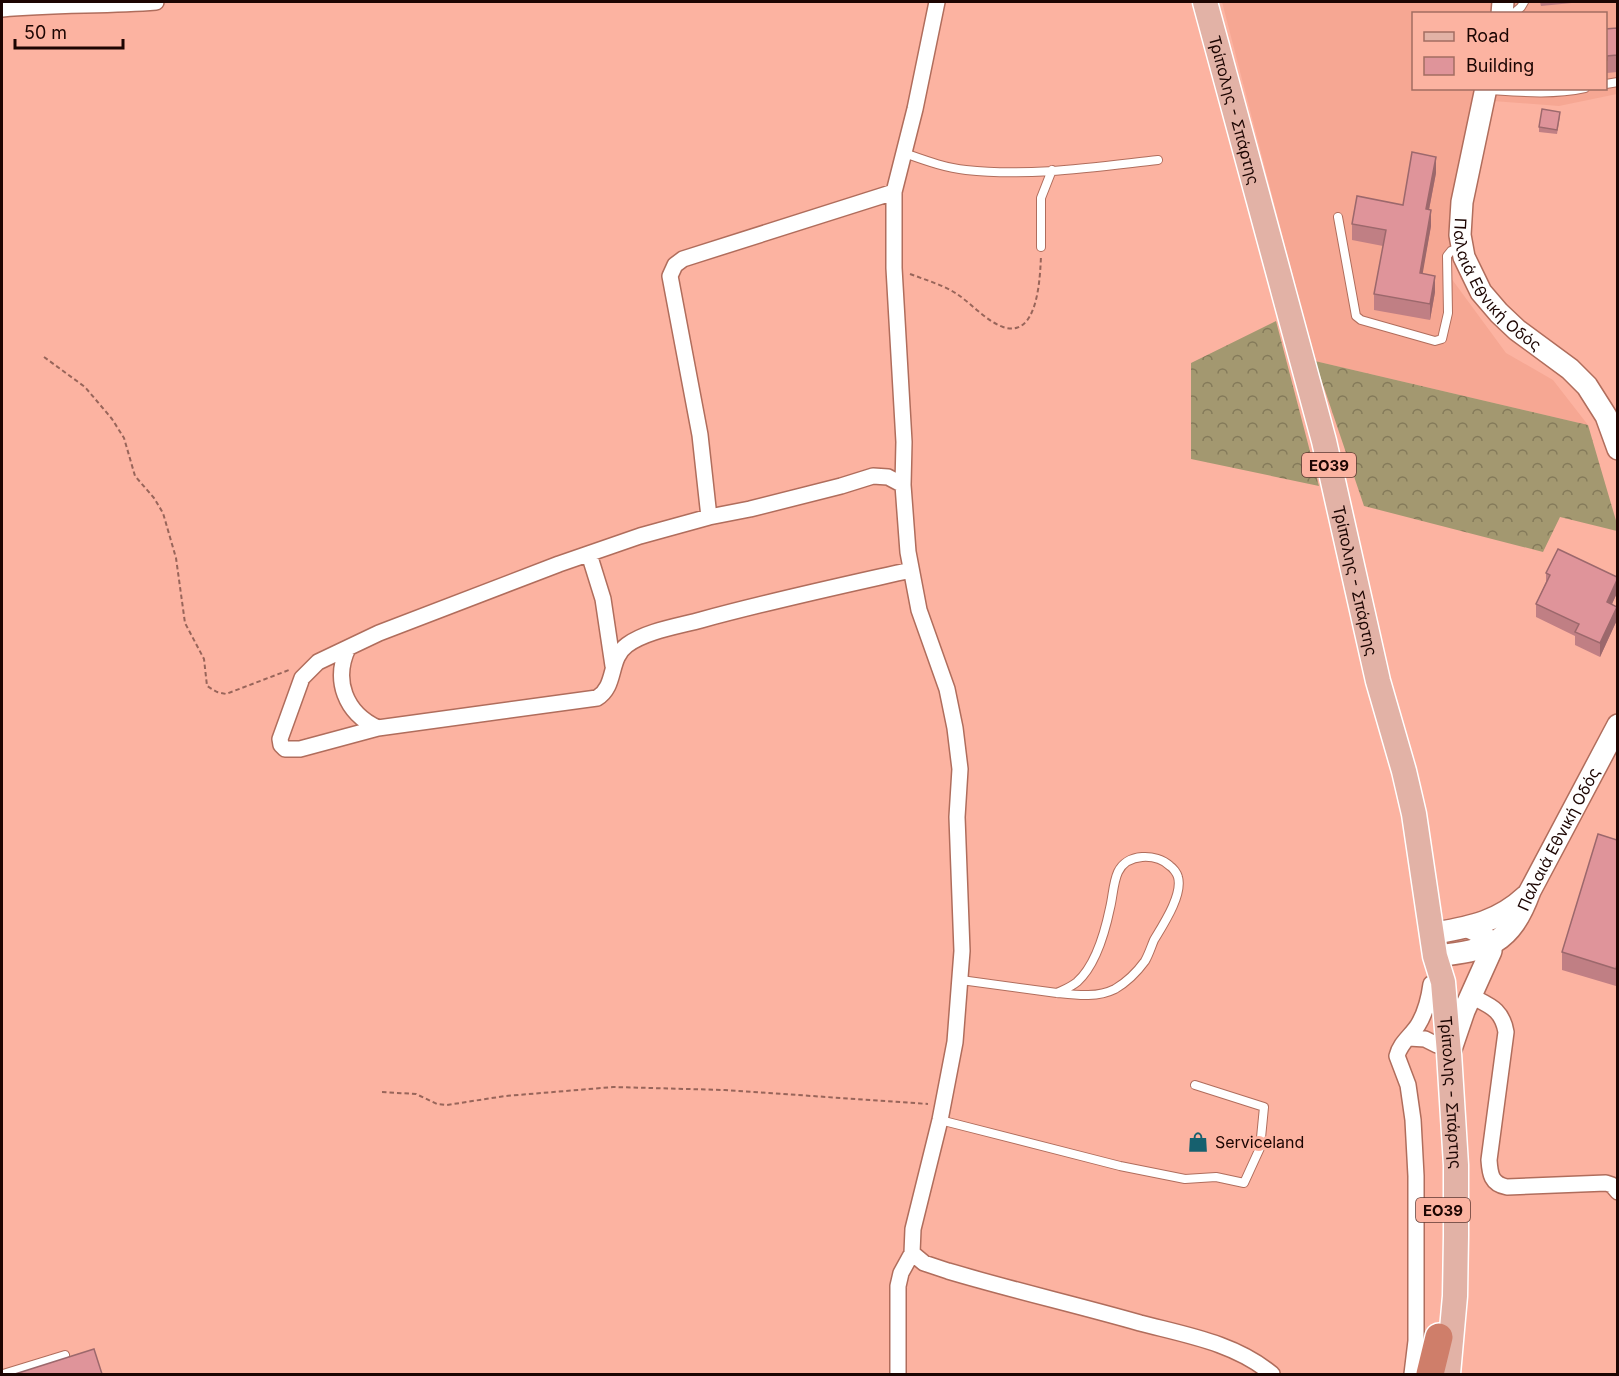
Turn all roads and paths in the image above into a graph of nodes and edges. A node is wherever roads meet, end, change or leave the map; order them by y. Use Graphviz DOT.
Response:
graph roads {
  1 [pos="156,2"];
  2 [pos="937,2"];
  3 [pos="1205,2"];
  4 [pos="2,9"];
  5 [pos="1486,90"];
  6 [pos="1497,90"];
  7 [pos="1575,90"];
  8 [pos="904,153"];
  9 [pos="1158,160"];
  10 [pos="1052,170"];
  11 [pos="894,192"];
  12 [pos="1338,217"];
  13 [pos="1462,246"];
  14 [pos="1041,248"];
  15 [pos="894,268"];
  16 [pos="44,357"];
  17 [pos="1617,449"];
  18 [pos="903,485"];
  19 [pos="709,517"];
  20 [pos="589,554"];
  21 [pos="910,570"];
  22 [pos="348,648"];
  23 [pos="318,662"];
  24 [pos="613,666"];
  25 [pos="1617,724"];
  26 [pos="378,728"];
  27 [pos="1530,891"];
  28 [pos="1468,927"];
  29 [pos="1490,944"];
  30 [pos="1433,945"];
  31 [pos="961,980"];
  32 [pos="1431,984"];
  33 [pos="1057,993"];
  34 [pos="1471,996"];
  35 [pos="1408,1038"];
  36 [pos="1443,1049"];
  37 [pos="1195,1085"];
  38 [pos="382,1092"];
  39 [pos="941,1113"];
  40 [pos="1617,1192"];
  41 [pos="912,1252"];
  42 [pos="1438,1337"];
  43 [pos="65,1355"];
  44 [pos="3,1374"];
  45 [pos="898,1374"];
  46 [pos="1272,1374"];
  47 [pos="1412,1374"];
  48 [pos="1433,1374"];
  49 [pos="1448,1374"];
  1 -- 4 [label="street"];
  2 -- 8 [label="street"];
  3 -- 30 [label="main road, Τρίπολης - Σπάρτης / ΕΟ39"];
  5 -- 13 [label="main road, Παλαιά Εθνική Οδός"];
  6 -- 7 [label="lane"];
  8 -- 10 [label="lane"];
  8 -- 11 [label="street"];
  9 -- 10 [label="lane"];
  10 -- 14 [label="lane"];
  11 -- 15 [label="street"];
  11 -- 19 [label="street"];
  12 -- 13 [label="lane"];
  13 -- 17 [label="main road, Παλαιά Εθνική Οδός"];
  14 -- 15 [label="path"];
  15 -- 18 [label="street"];
  16 -- 23 [label="path"];
  18 -- 19 [label="street"];
  18 -- 21 [label="street"];
  19 -- 20 [label="street"];
  20 -- 22 [label="street"];
  20 -- 24 [label="street"];
  21 -- 24 [label="street"];
  21 -- 31 [label="street"];
  22 -- 23 [label="street"];
  22 -- 26 [label="street"];
  23 -- 26 [label="street"];
  24 -- 26 [label="street"];
  25 -- 27 [label="main road, Παλαιά Εθνική Οδός"];
  27 -- 28 [label="main road"];
  27 -- 29 [label="main road, Παλαιά Εθνική Οδός"];
  28 -- 29 [label="main road"];
  28 -- 30 [label="main road"];
  29 -- 30 [label="main road"];
  29 -- 34 [label="main road"];
  30 -- 32 [label="main road, Τρίπολης - Σπάρτης / ΕΟ39"];
  30 -- 36 [label="main road, Τρίπολης - Σπάρτης / ΕΟ39"];
  31 -- 33 [label="lane"];
  31 -- 39 [label="street"];
  32 -- 35 [label="street"];
  32 -- 36 [label="main road, Τρίπολης - Σπάρτης / ΕΟ39"];
  33 -- 33 [label="lane"];
  34 -- 36 [label="main road"];
  34 -- 40 [label="street"];
  35 -- 36 [label="street"];
  35 -- 47 [label="street"];
  36 -- 42 [label="main road, Τρίπολης - Σπάρτης / ΕΟ39"];
  36 -- 49 [label="main road, Τρίπολης - Σπάρτης / ΕΟ39"];
  37 -- 39 [label="lane"];
  38 -- 39 [label="path"];
  39 -- 41 [label="street"];
  41 -- 45 [label="street"];
  41 -- 46 [label="street"];
  42 -- 48 [label="highway"];
  43 -- 44 [label="lane"];
}
